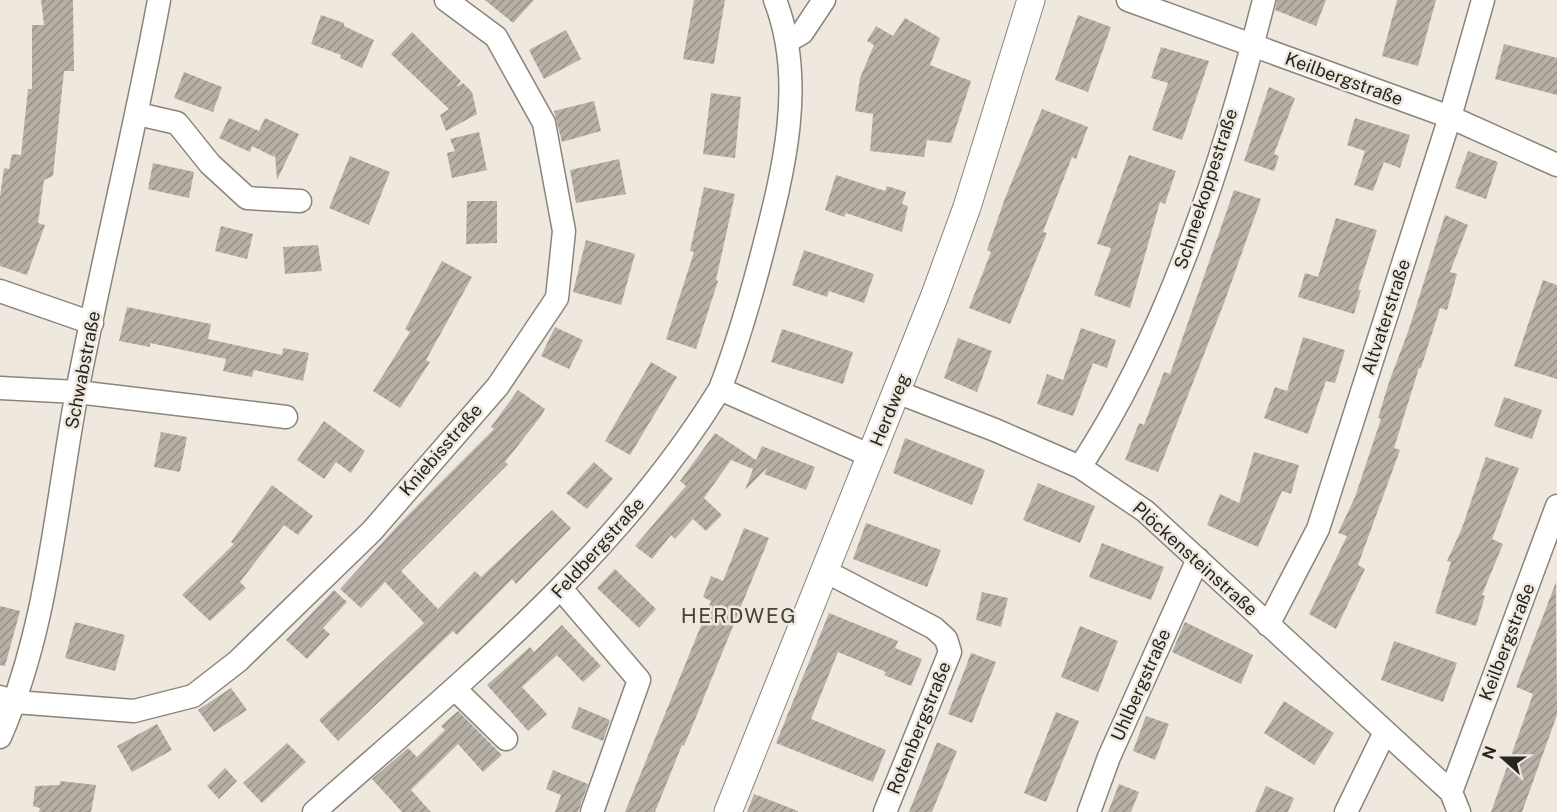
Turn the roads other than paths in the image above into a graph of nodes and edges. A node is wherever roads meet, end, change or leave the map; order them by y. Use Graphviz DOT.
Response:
graph roads {
  1 [pos="159,0"];
  2 [pos="446,0"];
  3 [pos="775,0"];
  4 [pos="824,0"];
  5 [pos="1031,0"];
  6 [pos="1128,0"];
  7 [pos="1264,0"];
  8 [pos="1483,0"];
  9 [pos="788,41"];
  10 [pos="1253,46"];
  11 [pos="138,114"];
  12 [pos="1450,117"];
  13 [pos="1557,165"];
  14 [pos="300,201"];
  15 [pos="0,291"];
  16 [pos="92,323"];
  17 [pos="0,388"];
  18 [pos="720,389"];
  19 [pos="77,392"];
  20 [pos="897,392"];
  21 [pos="286,417"];
  22 [pos="871,456"];
  23 [pos="1080,467"];
  24 [pos="1557,506"];
  25 [pos="1198,559"];
  26 [pos="825,571"];
  27 [pos="562,590"];
  28 [pos="1268,625"];
  29 [pos="455,689"];
  30 [pos="8,699"];
  31 [pos="1385,732"];
  32 [pos="0,737"];
  33 [pos="506,740"];
  34 [pos="1455,802"];
  35 [pos="314,812"];
  36 [pos="592,812"];
  37 [pos="728,812"];
  38 [pos="885,812"];
  39 [pos="1089,812"];
  40 [pos="1346,812"];
  1 -- 11 [label="street, Schwabstraße"];
  2 -- 30 [label="street, Kniebisstraße"];
  3 -- 9 [label="street, Feldbergstraße"];
  4 -- 9 [label="street"];
  5 -- 20 [label="street, Herdweg"];
  6 -- 10 [label="street, Keilbergstraße"];
  7 -- 10 [label="street, Schneekoppestraße"];
  8 -- 12 [label="street, Altvaterstraße"];
  9 -- 18 [label="street, Feldbergstraße"];
  10 -- 12 [label="street, Keilbergstraße"];
  10 -- 23 [label="street, Schneekoppestraße"];
  11 -- 14 [label="street"];
  11 -- 16 [label="street, Schwabstraße"];
  12 -- 13 [label="street, Keilbergstraße"];
  12 -- 28 [label="street, Altvaterstraße"];
  15 -- 16 [label="street"];
  16 -- 19 [label="street, Schwabstraße"];
  17 -- 19 [label="street"];
  18 -- 22 [label="street"];
  18 -- 27 [label="street, Feldbergstraße"];
  19 -- 21 [label="street"];
  19 -- 30 [label="street, Schwabstraße"];
  20 -- 22 [label="street, Herdweg"];
  20 -- 23 [label="street, Plöckensteinstraße"];
  22 -- 26 [label="street, Herdweg"];
  23 -- 25 [label="street, Plöckensteinstraße"];
  24 -- 34 [label="street, Keilbergstraße"];
  25 -- 28 [label="street, Plöckensteinstraße"];
  25 -- 39 [label="street, Uhlbergstraße"];
  26 -- 37 [label="street, Herdweg"];
  26 -- 38 [label="street, Rotenbergstraße"];
  27 -- 29 [label="street, Feldbergstraße"];
  27 -- 36 [label="street"];
  28 -- 31 [label="street, Plöckensteinstraße"];
  29 -- 33 [label="street"];
  29 -- 35 [label="street, Feldbergstraße"];
  30 -- 32 [label="street, Schwabstraße"];
  31 -- 34 [label="street, Plöckensteinstraße"];
  31 -- 40 [label="street"];
}
